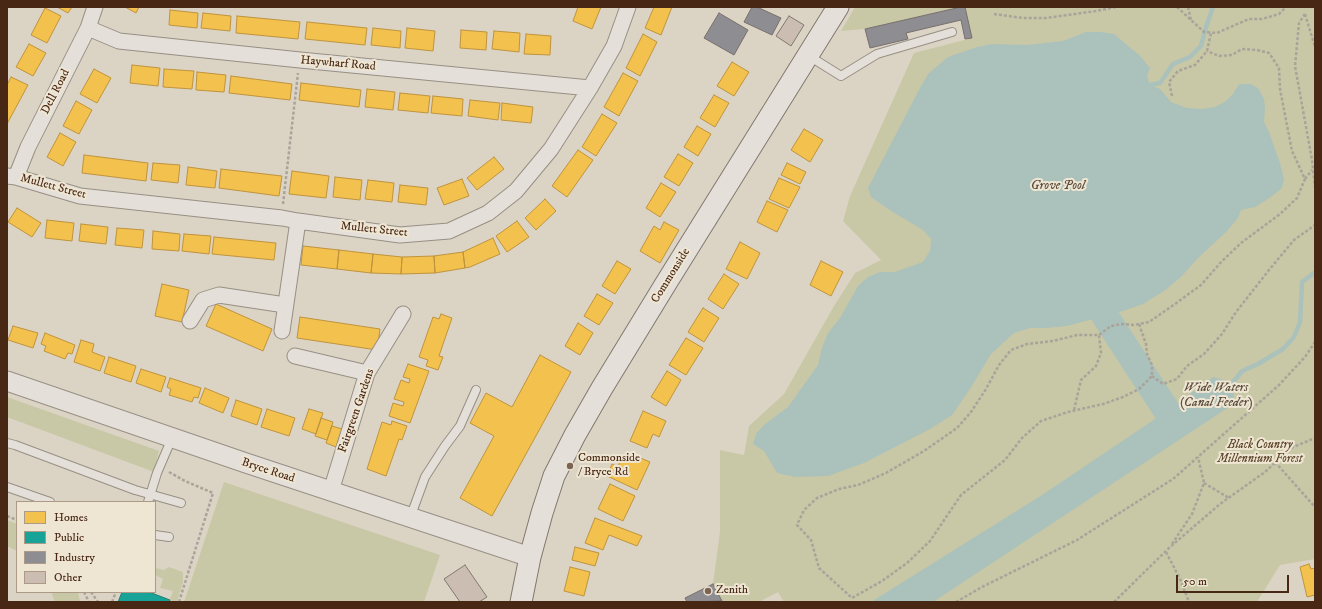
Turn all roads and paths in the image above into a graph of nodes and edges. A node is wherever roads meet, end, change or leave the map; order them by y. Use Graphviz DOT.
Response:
graph roads {
  1 [pos="95,7"];
  2 [pos="628,7"];
  3 [pos="838,7"];
  4 [pos="1116,7"];
  5 [pos="1177,7"];
  6 [pos="1188,7"];
  7 [pos="1286,7"];
  8 [pos="994,14"];
  9 [pos="1191,20"];
  10 [pos="88,28"];
  11 [pos="952,32"];
  12 [pos="1211,33"];
  13 [pos="1315,47"];
  14 [pos="1207,51"];
  15 [pos="808,55"];
  16 [pos="300,60"];
  17 [pos="590,88"];
  18 [pos="1172,96"];
  19 [pos="1313,169"];
  20 [pos="12,177"];
  21 [pos="1305,179"];
  22 [pos="1315,187"];
  23 [pos="282,218"];
  24 [pos="298,221"];
  25 [pos="1315,225"];
  26 [pos="285,305"];
  27 [pos="403,314"];
  28 [pos="190,321"];
  29 [pos="1139,324"];
  30 [pos="282,331"];
  31 [pos="1099,335"];
  32 [pos="1315,342"];
  33 [pos="295,356"];
  34 [pos="367,373"];
  35 [pos="1152,376"];
  36 [pos="7,381"];
  37 [pos="476,390"];
  38 [pos="1074,410"];
  39 [pos="172,438"];
  40 [pos="1315,438"];
  41 [pos="7,443"];
  42 [pos="1198,457"];
  43 [pos="1275,462"];
  44 [pos="159,470"];
  45 [pos="1204,483"];
  46 [pos="7,487"];
  47 [pos="331,491"];
  48 [pos="149,498"];
  49 [pos="1228,498"];
  50 [pos="47,501"];
  51 [pos="181,504"];
  52 [pos="1315,507"];
  53 [pos="410,518"];
  54 [pos="156,535"];
  55 [pos="169,537"];
  56 [pos="1169,548"];
  57 [pos="1166,552"];
  58 [pos="530,557"];
  59 [pos="84,593"];
  60 [pos="92,593"];
  61 [pos="89,602"];
  62 [pos="98,602"];
  63 [pos="179,602"];
  64 [pos="521,602"];
  65 [pos="956,602"];
  66 [pos="1114,602"];
  67 [pos="1188,602"];
  1 -- 10 [label="street, Dell Road"];
  2 -- 17 [label="street, Mullett Street"];
  3 -- 15 [label="main road, Commonside"];
  4 -- 8 [label="path"];
  5 -- 9 [label="path"];
  6 -- 9 [label="path"];
  7 -- 12 [label="path"];
  9 -- 12 [label="path"];
  10 -- 16 [label="street, Haywharf Road"];
  10 -- 20 [label="street, Dell Road"];
  11 -- 15 [label="lane"];
  12 -- 14 [label="path"];
  13 -- 19 [label="path"];
  14 -- 18 [label="path"];
  14 -- 21 [label="path"];
  15 -- 58 [label="main road, Commonside"];
  16 -- 17 [label="street, Haywharf Road"];
  16 -- 23 [label="path"];
  17 -- 24 [label="street, Mullett Street"];
  19 -- 21 [label="path"];
  19 -- 22 [label="path"];
  20 -- 23 [label="street, Mullett Street"];
  21 -- 29 [label="path"];
  23 -- 24 [label="street, Mullett Street"];
  24 -- 26 [label="street"];
  25 -- 35 [label="path"];
  26 -- 28 [label="street"];
  26 -- 30 [label="street"];
  27 -- 34 [label="street, Fairgreen Gardens"];
  29 -- 31 [label="path"];
  29 -- 35 [label="path"];
  31 -- 38 [label="path"];
  31 -- 38 [label="path"];
  32 -- 42 [label="path"];
  33 -- 34 [label="street"];
  34 -- 47 [label="street, Fairgreen Gardens"];
  35 -- 38 [label="path"];
  36 -- 39 [label="street, Bryce Road"];
  37 -- 53 [label="lane"];
  39 -- 44 [label="lane"];
  39 -- 47 [label="street, Bryce Road"];
  40 -- 43 [label="path"];
  41 -- 48 [label="lane"];
  42 -- 45 [label="path"];
  42 -- 65 [label="path"];
  43 -- 49 [label="path"];
  43 -- 52 [label="path"];
  44 -- 48 [label="lane"];
  44 -- 63 [label="path"];
  45 -- 49 [label="path"];
  45 -- 56 [label="path"];
  46 -- 50 [label="lane"];
  47 -- 53 [label="street, Bryce Road"];
  48 -- 51 [label="lane"];
  49 -- 56 [label="path"];
  53 -- 58 [label="street, Bryce Road"];
  54 -- 55 [label="lane"];
  56 -- 57 [label="path"];
  57 -- 66 [label="path"];
  57 -- 67 [label="path"];
  58 -- 64 [label="main road, Commonside"];
  59 -- 61 [label="path"];
  60 -- 62 [label="path"];
}
